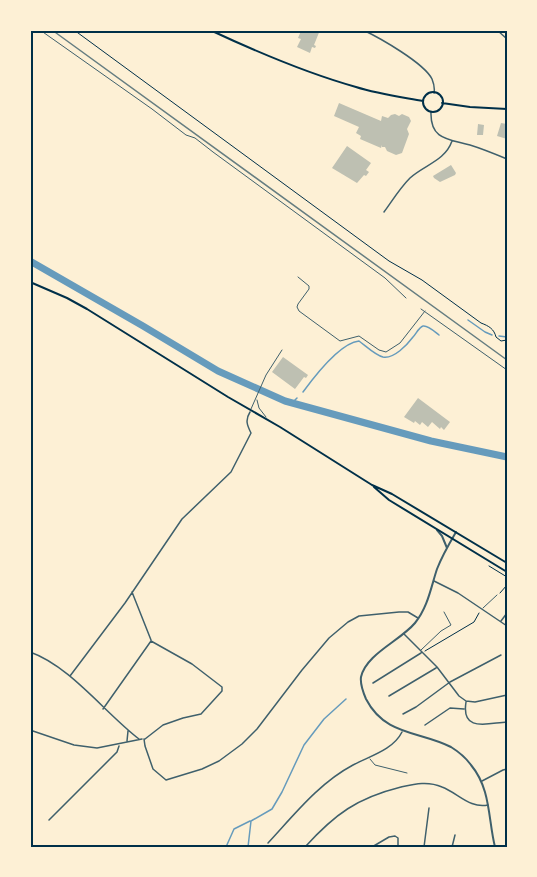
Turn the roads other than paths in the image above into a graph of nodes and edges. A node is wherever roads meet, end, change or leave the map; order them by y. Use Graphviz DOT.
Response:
graph roads {
  1 [pos="40,30"];
  2 [pos="210,30"];
  3 [pos="363,30"];
  4 [pos="497,30"];
  5 [pos="507,39"];
  6 [pos="434,93"];
  7 [pos="423,101"];
  8 [pos="442,103"];
  9 [pos="507,109"];
  10 [pos="431,112"];
  11 [pos="452,141"];
  12 [pos="507,159"];
  13 [pos="384,212"];
  14 [pos="298,277"];
  15 [pos="30,282"];
  16 [pos="406,298"];
  17 [pos="421,309"];
  18 [pos="425,311"];
  19 [pos="282,350"];
  20 [pos="507,370"];
  21 [pos="256,398"];
  22 [pos="250,411"];
  23 [pos="269,420"];
  24 [pos="372,485"];
  25 [pos="438,530"];
  26 [pos="456,532"];
  27 [pos="453,539"];
  28 [pos="447,548"];
  29 [pos="507,563"];
  30 [pos="507,572"];
  31 [pos="433,580"];
  32 [pos="132,591"];
  33 [pos="497,596"];
  34 [pos="482,609"];
  35 [pos="444,612"];
  36 [pos="507,613"];
  37 [pos="418,618"];
  38 [pos="501,622"];
  39 [pos="507,626"];
  40 [pos="404,634"];
  41 [pos="151,640"];
  42 [pos="421,651"];
  43 [pos="30,652"];
  44 [pos="501,655"];
  45 [pos="437,668"];
  46 [pos="70,676"];
  47 [pos="450,682"];
  48 [pos="373,683"];
  49 [pos="507,695"];
  50 [pos="389,696"];
  51 [pos="466,701"];
  52 [pos="103,709"];
  53 [pos="465,710"];
  54 [pos="403,714"];
  55 [pos="507,722"];
  56 [pos="425,725"];
  57 [pos="30,730"];
  58 [pos="128,730"];
  59 [pos="402,731"];
  60 [pos="139,739"];
  61 [pos="144,739"];
  62 [pos="126,743"];
  63 [pos="119,745"];
  64 [pos="369,757"];
  65 [pos="507,769"];
  66 [pos="407,773"];
  67 [pos="482,782"];
  68 [pos="489,805"];
  69 [pos="429,808"];
  70 [pos="49,820"];
  71 [pos="455,835"];
  72 [pos="268,843"];
  73 [pos="305,847"];
  74 [pos="372,847"];
  75 [pos="398,847"];
  76 [pos="424,847"];
  77 [pos="452,847"];
  78 [pos="495,847"];
  1 -- 16 [label="lane"];
  2 -- 7 [label="main road"];
  3 -- 6 [label="street"];
  4 -- 5 [label="street"];
  6 -- 7 [label="main road"];
  6 -- 8 [label="main road"];
  7 -- 10 [label="main road"];
  8 -- 9 [label="main road"];
  8 -- 10 [label="main road"];
  10 -- 11 [label="street"];
  11 -- 12 [label="street"];
  11 -- 13 [label="street"];
  14 -- 18 [label="lane"];
  15 -- 22 [label="main road"];
  17 -- 18 [label="lane"];
  18 -- 20 [label="lane"];
  19 -- 21 [label="lane"];
  21 -- 22 [label="lane"];
  21 -- 23 [label="lane"];
  22 -- 23 [label="main road"];
  22 -- 32 [label="street"];
  23 -- 24 [label="main road"];
  24 -- 25 [label="main road"];
  24 -- 26 [label="main road"];
  25 -- 27 [label="main road"];
  25 -- 28 [label="street"];
  26 -- 27 [label="street"];
  26 -- 29 [label="main road"];
  27 -- 28 [label="street"];
  27 -- 30 [label="main road"];
  28 -- 31 [label="street"];
  31 -- 34 [label="street"];
  31 -- 37 [label="street"];
  32 -- 41 [label="street"];
  32 -- 46 [label="street"];
  33 -- 34 [label="lane"];
  34 -- 38 [label="street"];
  35 -- 42 [label="lane"];
  36 -- 38 [label="street"];
  37 -- 40 [label="street"];
  37 -- 61 [label="street"];
  38 -- 39 [label="street"];
  40 -- 42 [label="street"];
  40 -- 59 [label="street"];
  41 -- 52 [label="street"];
  41 -- 61 [label="street"];
  42 -- 45 [label="street"];
  42 -- 48 [label="street"];
  43 -- 46 [label="street"];
  44 -- 47 [label="street"];
  45 -- 47 [label="street"];
  45 -- 50 [label="street"];
  46 -- 52 [label="street"];
  47 -- 51 [label="street"];
  47 -- 54 [label="street"];
  49 -- 51 [label="street"];
  51 -- 53 [label="street"];
  52 -- 58 [label="street"];
  53 -- 55 [label="street"];
  53 -- 56 [label="street"];
  57 -- 63 [label="street"];
  58 -- 60 [label="street"];
  58 -- 62 [label="street"];
  59 -- 64 [label="street"];
  59 -- 67 [label="street"];
  60 -- 61 [label="street"];
  60 -- 62 [label="street"];
  62 -- 63 [label="street"];
  63 -- 70 [label="street"];
  64 -- 66 [label="lane"];
  64 -- 72 [label="street"];
  65 -- 67 [label="street"];
  67 -- 68 [label="street"];
  68 -- 73 [label="street"];
  68 -- 78 [label="street"];
  69 -- 76 [label="street"];
  71 -- 77 [label="street"];
  74 -- 75 [label="street"];
}
